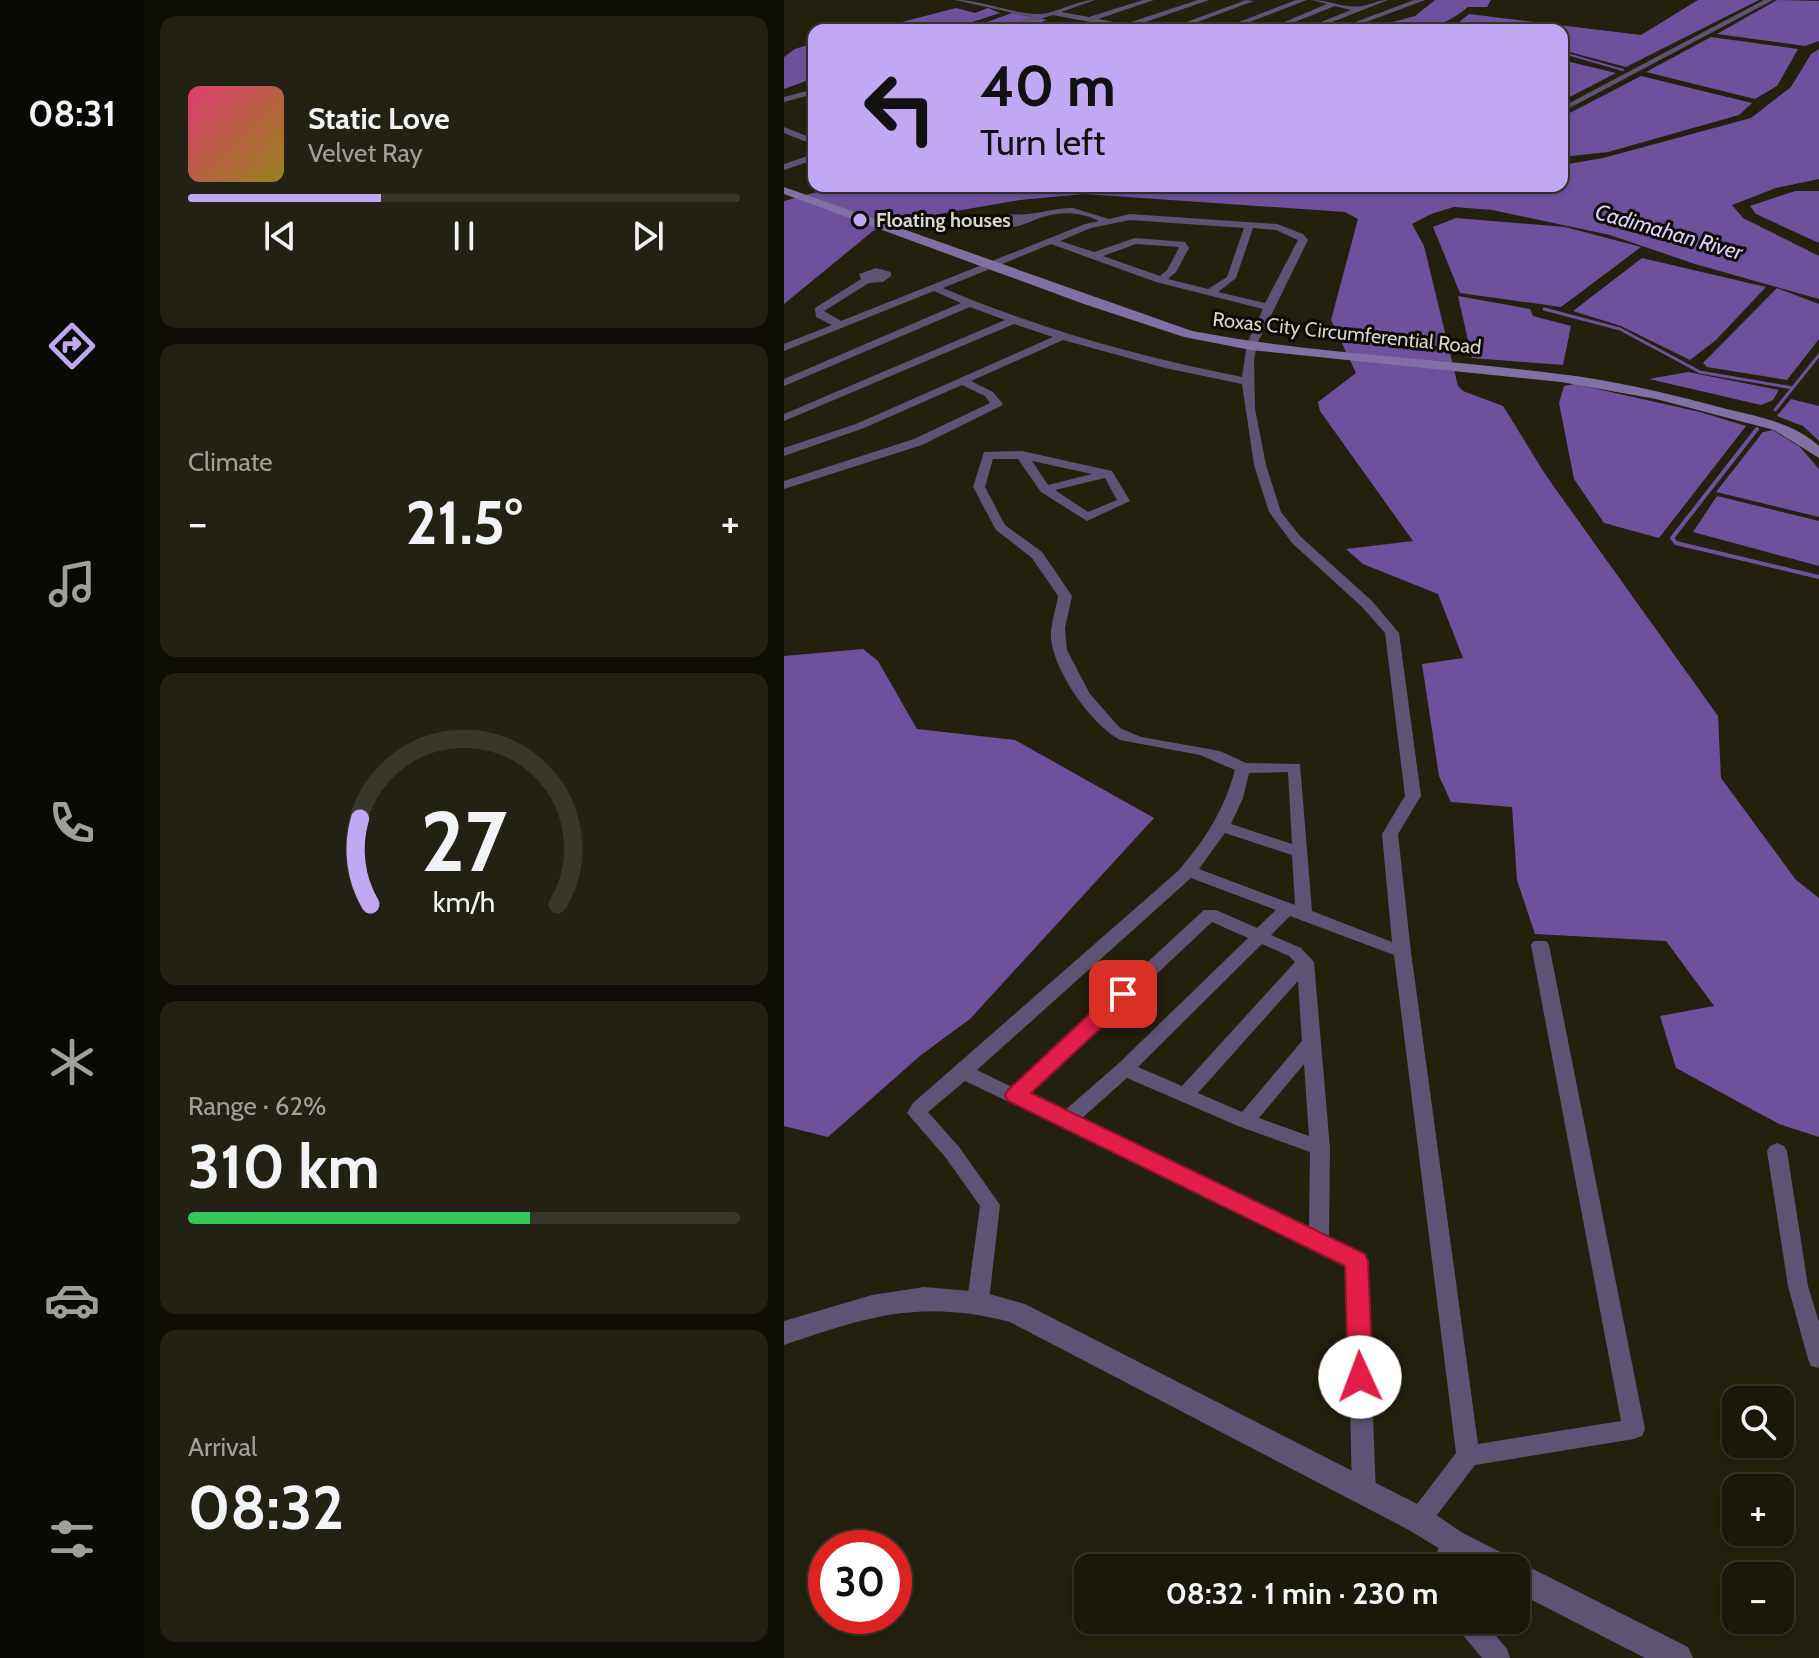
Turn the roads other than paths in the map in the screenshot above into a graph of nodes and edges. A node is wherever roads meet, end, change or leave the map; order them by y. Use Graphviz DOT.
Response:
graph roads {
  1 [pos="959,0"];
  2 [pos="1091,0"];
  3 [pos="1150,0"];
  4 [pos="1205,0"];
  5 [pos="1303,0"];
  6 [pos="1316,0"];
  7 [pos="1347,0"];
  8 [pos="1384,0"];
  9 [pos="1421,0"];
  10 [pos="1769,0"];
  11 [pos="1247,1"];
  12 [pos="1335,4"];
  13 [pos="1282,8"];
  14 [pos="1358,10"];
  15 [pos="1054,13"];
  16 [pos="1380,15"];
  17 [pos="1039,17"];
  18 [pos="1397,19"];
  19 [pos="1090,20"];
  20 [pos="1017,24"];
  21 [pos="1110,24"];
  22 [pos="1134,24"];
  23 [pos="1185,24"];
  24 [pos="1238,24"];
  25 [pos="1284,24"];
  26 [pos="1321,24"];
  27 [pos="1355,24"];
  28 [pos="808,93"];
  29 [pos="784,100"];
  30 [pos="1568,107"];
  31 [pos="784,130"];
  32 [pos="808,140"];
  33 [pos="784,159"];
  34 [pos="808,159"];
  35 [pos="795,164"];
  36 [pos="784,167"];
  37 [pos="790,192"];
  38 [pos="1023,219"];
  39 [pos="1107,221"];
  40 [pos="1249,226"];
  41 [pos="1052,241"];
  42 [pos="1093,256"];
  43 [pos="992,265"];
  44 [pos="867,280"];
  45 [pos="1160,280"];
  46 [pos="935,288"];
  47 [pos="1208,294"];
  48 [pos="970,303"];
  49 [pos="1271,308"];
  50 [pos="1014,320"];
  51 [pos="841,325"];
  52 [pos="1059,338"];
  53 [pos="1251,346"];
  54 [pos="784,348"];
  55 [pos="963,381"];
  56 [pos="1246,381"];
  57 [pos="784,383"];
  58 [pos="784,418"];
  59 [pos="784,452"];
  60 [pos="1819,454"];
  61 [pos="1022,455"];
  62 [pos="1108,474"];
  63 [pos="784,485"];
  64 [pos="1045,489"];
  65 [pos="1243,768"];
  66 [pos="1222,827"];
  67 [pos="1300,852"];
  68 [pos="1189,871"];
  69 [pos="1295,913"];
  70 [pos="1261,936"];
  71 [pos="1540,945"];
  72 [pos="1402,952"];
  73 [pos="1305,962"];
  74 [pos="1311,1043"];
  75 [pos="1125,1069"];
  76 [pos="963,1072"];
  77 [pos="1016,1095"];
  78 [pos="1185,1095"];
  79 [pos="1067,1120"];
  80 [pos="1245,1121"];
  81 [pos="1320,1148"];
  82 [pos="1777,1151"];
  83 [pos="1319,1240"];
  84 [pos="978,1301"];
  85 [pos="784,1333"];
  86 [pos="1819,1359"];
  87 [pos="1468,1456"];
  88 [pos="1364,1494"];
  89 [pos="1419,1520"];
  90 [pos="1447,1554"];
  91 [pos="1530,1583"];
  92 [pos="1478,1634"];
  93 [pos="1498,1658"];
  94 [pos="1677,1658"];
  1 -- 17 [label="street"];
  2 -- 15 [label="street"];
  3 -- 19 [label="street"];
  4 -- 22 [label="street"];
  5 -- 13 [label="street"];
  6 -- 12 [label="street"];
  7 -- 12 [label="street"];
  8 -- 14 [label="street"];
  9 -- 16 [label="street"];
  10 -- 30 [label="street"];
  11 -- 13 [label="street"];
  11 -- 23 [label="street"];
  12 -- 14 [label="street"];
  12 -- 25 [label="street"];
  13 -- 24 [label="street"];
  14 -- 16 [label="street"];
  14 -- 26 [label="street"];
  15 -- 17 [label="street"];
  15 -- 19 [label="street"];
  16 -- 18 [label="street"];
  16 -- 27 [label="street"];
  17 -- 20 [label="street"];
  19 -- 21 [label="street"];
  28 -- 29 [label="street"];
  31 -- 32 [label="street"];
  33 -- 35 [label="street"];
  34 -- 35 [label="street"];
  35 -- 36 [label="street"];
  37 -- 43 [label="main road, Roxas City Circumferential Road"];
  38 -- 39 [label="street"];
  39 -- 40 [label="street"];
  39 -- 41 [label="street"];
  40 -- 47 [label="street"];
  40 -- 49 [label="street"];
  41 -- 42 [label="street"];
  41 -- 43 [label="street"];
  42 -- 45 [label="street"];
  42 -- 45 [label="street"];
  43 -- 46 [label="street"];
  43 -- 53 [label="main road, Roxas City Circumferential Road"];
  44 -- 51 [label="street"];
  45 -- 47 [label="street"];
  46 -- 48 [label="street"];
  46 -- 51 [label="street"];
  47 -- 49 [label="street"];
  48 -- 50 [label="street"];
  48 -- 57 [label="street"];
  49 -- 53 [label="street"];
  50 -- 52 [label="street"];
  50 -- 58 [label="street"];
  51 -- 54 [label="street"];
  52 -- 55 [label="street"];
  52 -- 56 [label="street"];
  53 -- 56 [label="street"];
  53 -- 60 [label="main road, Roxas City Circumferential Road"];
  55 -- 59 [label="street"];
  55 -- 63 [label="street"];
  56 -- 72 [label="street"];
  61 -- 62 [label="street"];
  61 -- 64 [label="street"];
  61 -- 65 [label="street"];
  62 -- 64 [label="street"];
  62 -- 64 [label="street"];
  65 -- 66 [label="street"];
  65 -- 67 [label="street"];
  66 -- 67 [label="street"];
  66 -- 68 [label="street"];
  67 -- 69 [label="street"];
  68 -- 69 [label="street"];
  68 -- 76 [label="street"];
  69 -- 70 [label="street"];
  69 -- 72 [label="street"];
  70 -- 73 [label="street"];
  70 -- 75 [label="street"];
  70 -- 77 [label="street"];
  71 -- 87 [label="street"];
  72 -- 87 [label="street"];
  73 -- 74 [label="street"];
  73 -- 78 [label="street"];
  74 -- 80 [label="street"];
  74 -- 81 [label="street"];
  75 -- 78 [label="street"];
  75 -- 79 [label="street"];
  76 -- 77 [label="street"];
  76 -- 84 [label="street"];
  77 -- 79 [label="street"];
  78 -- 80 [label="street"];
  79 -- 83 [label="street"];
  80 -- 81 [label="street"];
  81 -- 83 [label="street"];
  82 -- 86 [label="street"];
  83 -- 88 [label="street"];
  84 -- 85 [label="street"];
  84 -- 88 [label="street"];
  87 -- 89 [label="street"];
  88 -- 89 [label="street"];
  89 -- 90 [label="street"];
  91 -- 94 [label="street"];
  92 -- 93 [label="street"];
}
